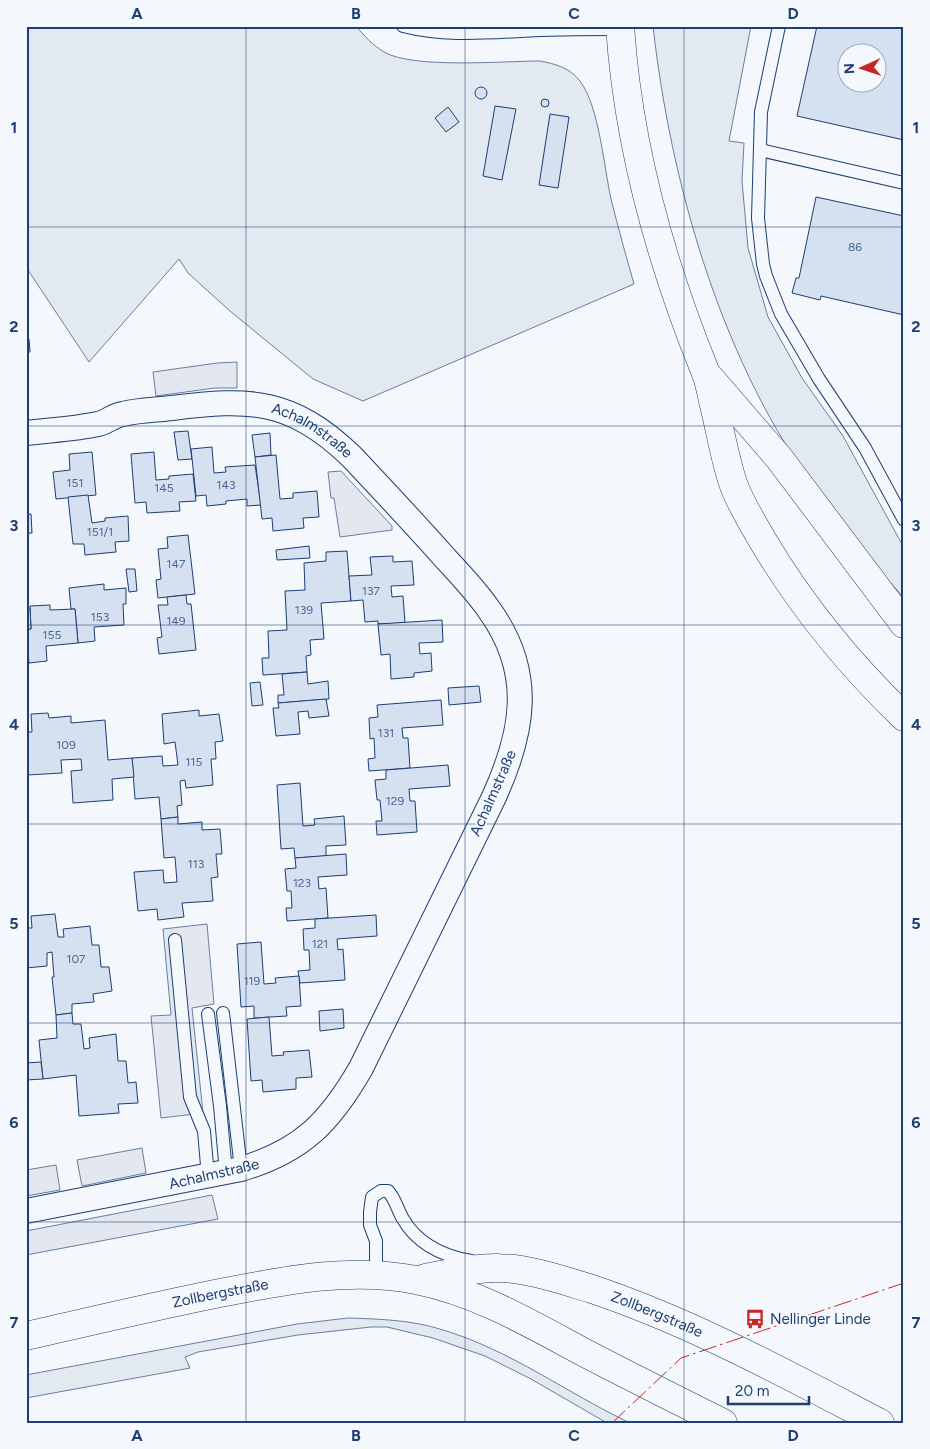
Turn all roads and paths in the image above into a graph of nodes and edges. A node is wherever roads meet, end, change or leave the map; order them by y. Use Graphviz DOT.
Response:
graph roads {
  1 [pos="403,26"];
  2 [pos="497,26"];
  3 [pos="779,26"];
  4 [pos="620,27"];
  5 [pos="484,32"];
  6 [pos="760,150"];
  7 [pos="904,183"];
  8 [pos="706,373"];
  9 [pos="26,433"];
  10 [pos="904,520"];
  11 [pos="904,624"];
  12 [pos="904,717"];
  13 [pos="175,940"];
  14 [pos="223,1013"];
  15 [pos="208,1014"];
  16 [pos="225,1173"];
  17 [pos="26,1211"];
  18 [pos="500,1268"];
  19 [pos="376,1275"];
  20 [pos="416,1280"];
  21 [pos="26,1336"];
  22 [pos="723,1423"];
  23 [pos="880,1423"];
  1 -- 5 [label="lane"];
  2 -- 5 [label="lane"];
  3 -- 6 [label="lane"];
  4 -- 5 [label="lane"];
  4 -- 8 [label="main road"];
  6 -- 7 [label="lane"];
  6 -- 10 [label="lane"];
  8 -- 11 [label="main road"];
  8 -- 12 [label="main road"];
  9 -- 16 [label="street, Achalmstraße"];
  13 -- 16 [label="lane"];
  14 -- 16 [label="lane"];
  15 -- 16 [label="lane"];
  16 -- 17 [label="street, Achalmstraße"];
  18 -- 19 [label="lane"];
  18 -- 20 [label="main road, Zollbergstraße"];
  18 -- 23 [label="main road, Zollbergstraße"];
  19 -- 20 [label="main road, Zollbergstraße"];
  19 -- 21 [label="main road, Zollbergstraße"];
  20 -- 22 [label="main road, Zollbergstraße"];
}
